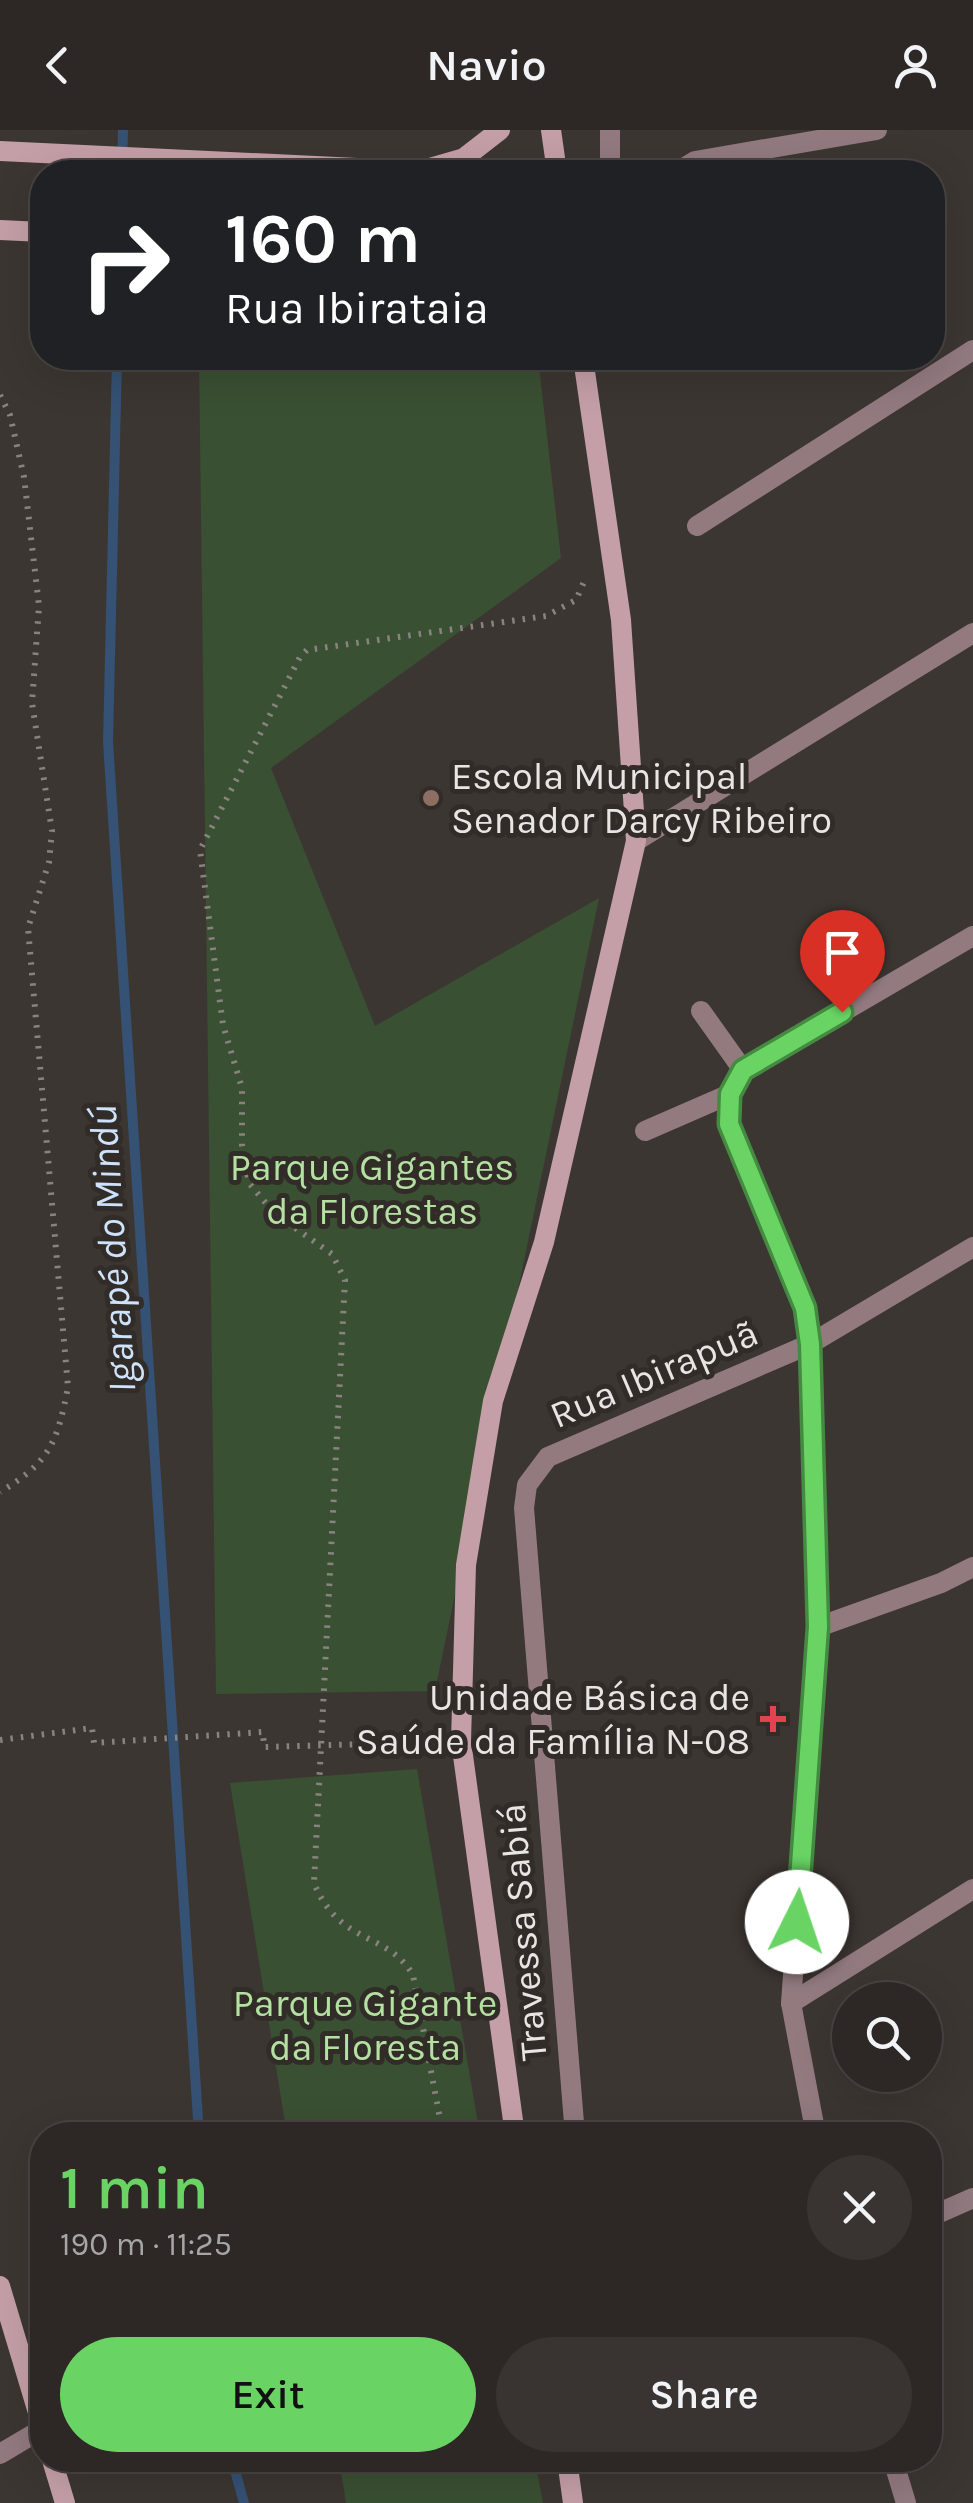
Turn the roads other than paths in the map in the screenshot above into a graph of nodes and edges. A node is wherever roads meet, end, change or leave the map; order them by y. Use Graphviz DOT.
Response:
graph roads {
  1 [pos="500,130"];
  2 [pos="551,130"];
  3 [pos="610,130"];
  4 [pos="876,130"];
  5 [pos="0,151"];
  6 [pos="216,160"];
  7 [pos="458,160"];
  8 [pos="555,160"];
  9 [pos="610,160"];
  10 [pos="702,160"];
  11 [pos="0,230"];
  12 [pos="30,231"];
  13 [pos="973,350"];
  14 [pos="945,368"];
  15 [pos="585,370"];
  16 [pos="942,370"];
  17 [pos="696,526"];
  18 [pos="973,634"];
  19 [pos="636,841"];
  20 [pos="973,936"];
  21 [pos="701,1011"];
  22 [pos="743,1070"];
  23 [pos="730,1094"];
  24 [pos="645,1130"];
  25 [pos="973,1247"];
  26 [pos="810,1344"];
  27 [pos="527,1485"];
  28 [pos="973,1566"];
  29 [pos="818,1627"];
  30 [pos="973,1889"];
  31 [pos="792,2003"];
  32 [pos="513,2122"];
  33 [pos="574,2122"];
  34 [pos="814,2122"];
  35 [pos="973,2198"];
  36 [pos="942,2212"];
  37 [pos="0,2286"];
  38 [pos="30,2387"];
  39 [pos="30,2435"];
  40 [pos="0,2454"];
  41 [pos="56,2472"];
  42 [pos="569,2472"];
  43 [pos="897,2472"];
  44 [pos="65,2503"];
  45 [pos="573,2503"];
  46 [pos="906,2503"];
  1 -- 7 [label="main road"];
  2 -- 8 [label="main road"];
  3 -- 9 [label="street"];
  4 -- 10 [label="street"];
  5 -- 6 [label="main road"];
  11 -- 12 [label="main road"];
  13 -- 14 [label="street"];
  15 -- 19 [label="main road"];
  16 -- 17 [label="street"];
  18 -- 19 [label="street"];
  19 -- 32 [label="main road"];
  20 -- 22 [label="street"];
  21 -- 22 [label="street"];
  22 -- 23 [label="street"];
  23 -- 24 [label="street"];
  23 -- 26 [label="street"];
  25 -- 26 [label="street, Rua Ibirapuã"];
  26 -- 27 [label="street, Rua Ibirapuã"];
  26 -- 29 [label="street"];
  27 -- 33 [label="street, Travessa Sabiá"];
  28 -- 29 [label="street"];
  29 -- 31 [label="street"];
  30 -- 31 [label="street"];
  31 -- 34 [label="street"];
  35 -- 36 [label="street"];
  37 -- 38 [label="main road"];
  39 -- 40 [label="street"];
  41 -- 44 [label="main road"];
  42 -- 45 [label="main road"];
  43 -- 46 [label="street"];
}
